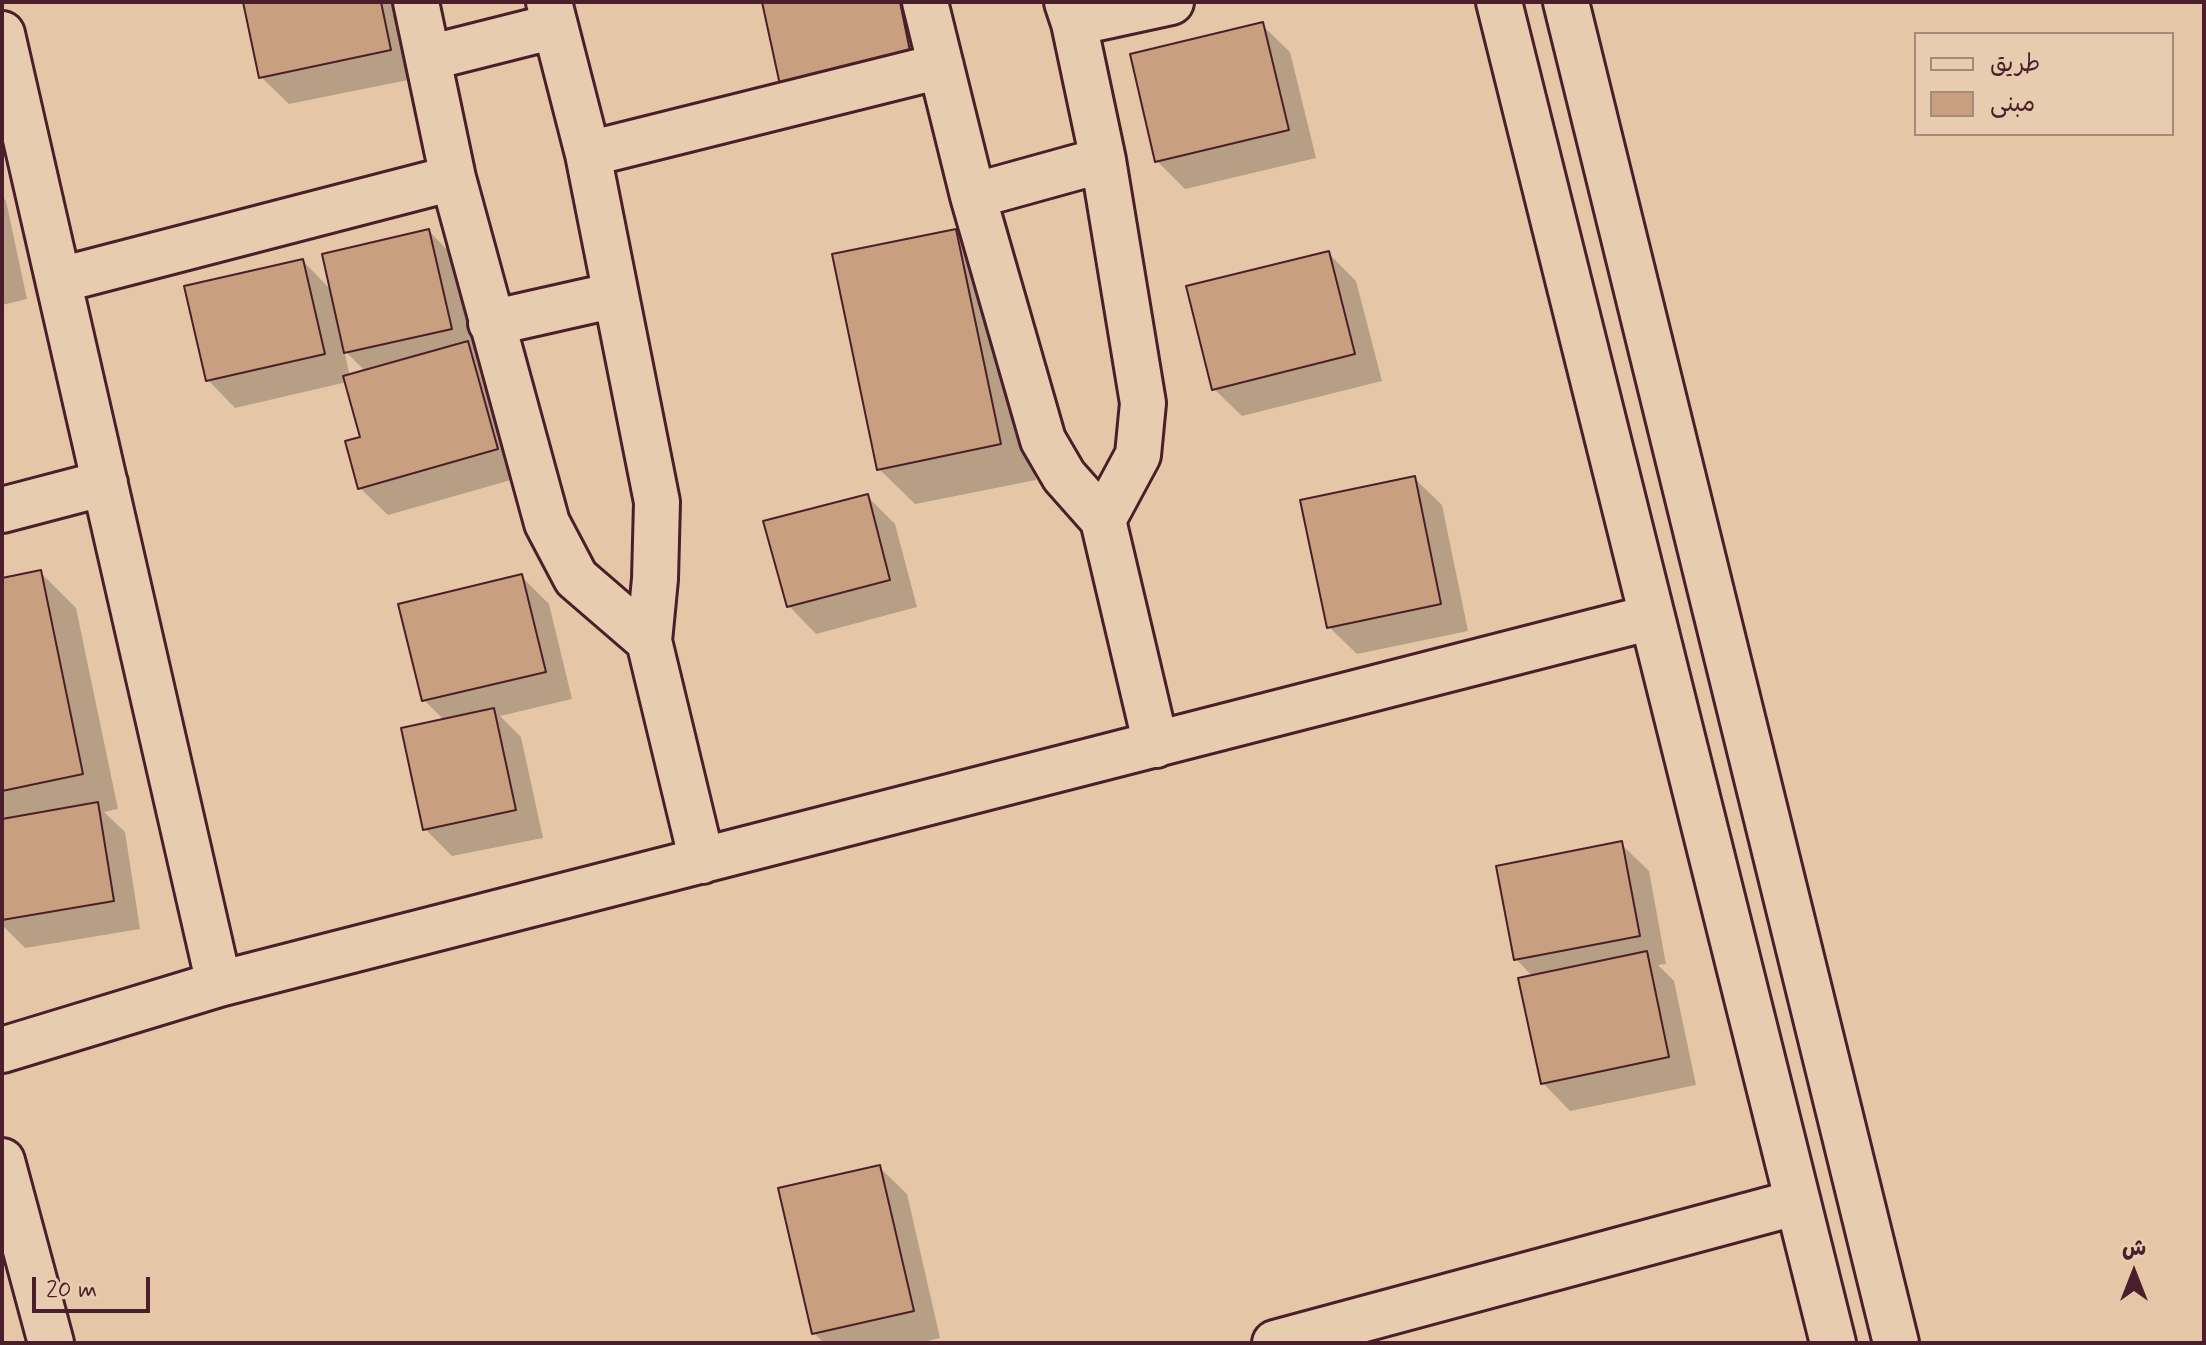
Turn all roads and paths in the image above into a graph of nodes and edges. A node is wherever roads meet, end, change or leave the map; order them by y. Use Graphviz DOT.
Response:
graph roads {
  1 [pos="416,2"];
  2 [pos="925,2"];
  3 [pos="1171,2"];
  4 [pos="1499,2"];
  5 [pos="1566,2"];
  6 [pos="1071,13"];
  7 [pos="552,14"];
  8 [pos="2,34"];
  9 [pos="428,58"];
  10 [pos="941,66"];
  11 [pos="588,154"];
  12 [pos="1103,160"];
  13 [pos="453,178"];
  14 [pos="973,196"];
  15 [pos="60,280"];
  16 [pos="615,295"];
  17 [pos="491,323"];
  18 [pos="105,483"];
  19 [pos="2,510"];
  20 [pos="1103,520"];
  21 [pos="1652,617"];
  22 [pos="649,641"];
  23 [pos="1156,745"];
  24 [pos="702,861"];
  25 [pos="219,984"];
  26 [pos="2,1050"];
  27 [pos="2,1161"];
  28 [pos="1798,1202"];
  29 [pos="1303,1339"];
  30 [pos="51,1343"];
  31 [pos="1833,1343"];
  32 [pos="1896,1343"];
  1 -- 9 [label="street"];
  2 -- 10 [label="street"];
  3 -- 6 [label="street"];
  4 -- 21 [label="street"];
  5 -- 32 [label="street"];
  6 -- 12 [label="street"];
  7 -- 9 [label="street"];
  7 -- 11 [label="street"];
  8 -- 15 [label="street"];
  9 -- 13 [label="street"];
  10 -- 11 [label="street"];
  10 -- 14 [label="street"];
  11 -- 16 [label="street"];
  12 -- 14 [label="street"];
  12 -- 20 [label="street"];
  13 -- 15 [label="street"];
  13 -- 17 [label="street"];
  14 -- 20 [label="street"];
  15 -- 18 [label="street"];
  16 -- 17 [label="street"];
  16 -- 22 [label="street"];
  17 -- 22 [label="street"];
  18 -- 19 [label="street"];
  18 -- 25 [label="street"];
  20 -- 23 [label="street"];
  21 -- 23 [label="street"];
  21 -- 28 [label="street"];
  22 -- 24 [label="street"];
  23 -- 24 [label="street"];
  24 -- 25 [label="street"];
  25 -- 26 [label="street"];
  27 -- 30 [label="street"];
  28 -- 29 [label="street"];
  28 -- 31 [label="street"];
}
